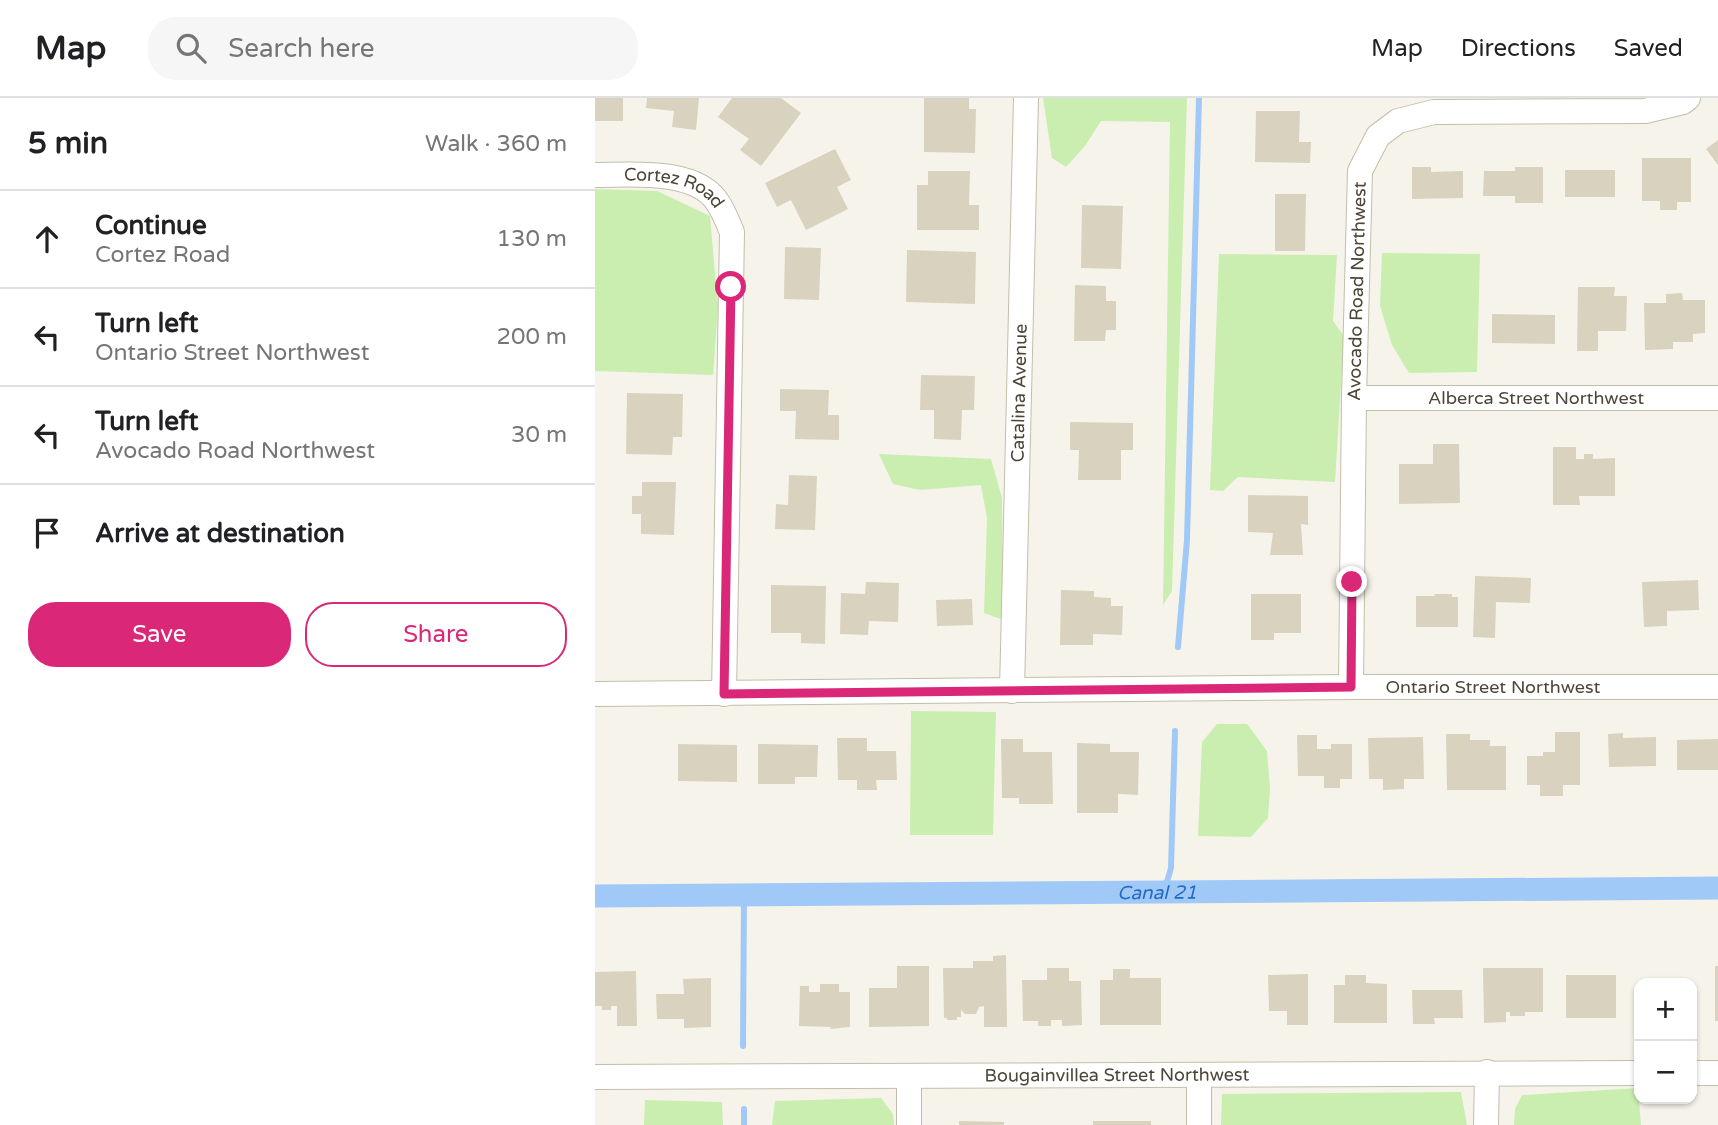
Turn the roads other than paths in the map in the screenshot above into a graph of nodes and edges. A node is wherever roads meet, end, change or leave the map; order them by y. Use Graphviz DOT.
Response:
graph roads {
  1 [pos="1026,98"];
  2 [pos="1688,98"];
  3 [pos="595,175"];
  4 [pos="1354,398"];
  5 [pos="1718,398"];
  6 [pos="1351,687"];
  7 [pos="1718,687"];
  8 [pos="1012,691"];
  9 [pos="595,694"];
  10 [pos="724,694"];
  11 [pos="1487,1072"];
  12 [pos="1634,1073"];
  13 [pos="1697,1073"];
  14 [pos="1718,1073"];
  15 [pos="1199,1075"];
  16 [pos="909,1076"];
  17 [pos="595,1077"];
  18 [pos="909,1125"];
  19 [pos="1199,1125"];
  20 [pos="1486,1125"];
  1 -- 8 [label="street, Catalina Avenue"];
  2 -- 4 [label="street, Avocado Road Northwest"];
  3 -- 10 [label="street, Cortez Road"];
  4 -- 5 [label="street, Alberca Street Northwest"];
  4 -- 6 [label="street, Avocado Road Northwest"];
  6 -- 7 [label="street, Ontario Street Northwest"];
  6 -- 8 [label="street, Ontario Street Northwest"];
  8 -- 10 [label="street, Ontario Street Northwest"];
  9 -- 10 [label="street, Ontario Street Northwest"];
  11 -- 12 [label="street, Bougainvillea Street Northwest"];
  11 -- 15 [label="street, Bougainvillea Street Northwest"];
  11 -- 20 [label="street"];
  13 -- 14 [label="street"];
  15 -- 16 [label="street, Bougainvillea Street Northwest"];
  15 -- 19 [label="street"];
  16 -- 17 [label="street, Bougainvillea Street Northwest"];
  16 -- 18 [label="street"];
}
